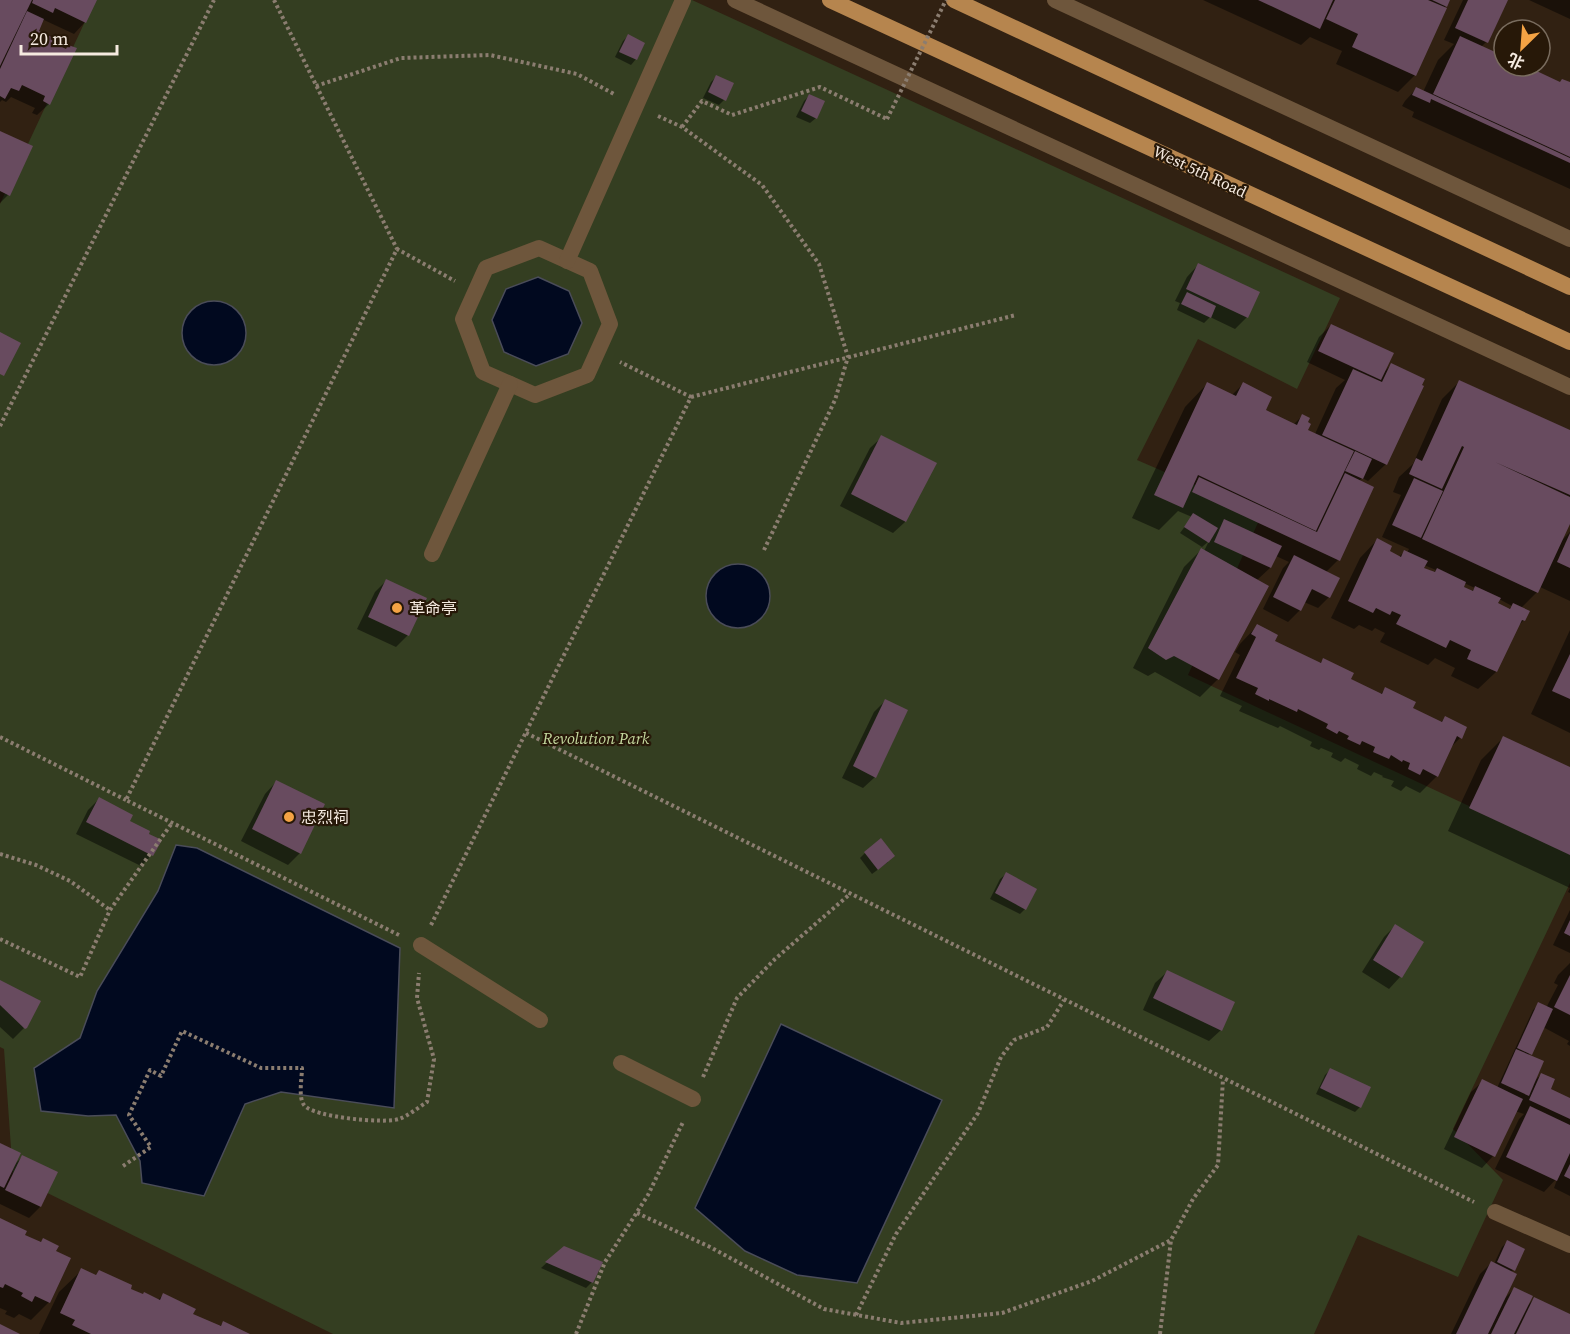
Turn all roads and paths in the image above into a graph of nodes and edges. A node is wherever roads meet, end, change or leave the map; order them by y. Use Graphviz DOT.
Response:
graph roads {
  1 [pos="214,0"];
  2 [pos="274,0"];
  3 [pos="683,0"];
  4 [pos="735,0"];
  5 [pos="830,0"];
  6 [pos="946,0"];
  7 [pos="954,0"];
  8 [pos="1055,0"];
  9 [pos="316,86"];
  10 [pos="635,104"];
  11 [pos="682,128"];
  12 [pos="1570,239"];
  13 [pos="397,249"];
  14 [pos="567,261"];
  15 [pos="1570,287"];
  16 [pos="476,292"];
  17 [pos="1016,315"];
  18 [pos="1570,342"];
  19 [pos="598,351"];
  20 [pos="848,357"];
  21 [pos="510,384"];
  22 [pos="1570,387"];
  23 [pos="691,397"];
  24 [pos="0,426"];
  25 [pos="764,549"];
  26 [pos="432,554"];
  27 [pos="526,733"];
  28 [pos="0,737"];
  29 [pos="126,800"];
  30 [pos="172,823"];
  31 [pos="0,854"];
  32 [pos="110,910"];
  33 [pos="0,939"];
  34 [pos="421,945"];
  35 [pos="1064,1000"];
  36 [pos="540,1020"];
  37 [pos="621,1062"];
  38 [pos="1223,1078"];
  39 [pos="693,1099"];
  40 [pos="123,1166"];
  41 [pos="1495,1212"];
  42 [pos="637,1213"];
  43 [pos="1171,1240"];
  44 [pos="1570,1245"];
  45 [pos="856,1316"];
  46 [pos="1160,1334"];
  1 -- 24 [label="path"];
  2 -- 9 [label="path"];
  3 -- 10 [label="street"];
  4 -- 22 [label="street"];
  5 -- 18 [label="main road, West 5th Road"];
  6 -- 11 [label="path, bridge"];
  7 -- 15 [label="main road"];
  8 -- 12 [label="street"];
  9 -- 10 [label="path"];
  9 -- 13 [label="path"];
  10 -- 11 [label="path"];
  10 -- 14 [label="street"];
  11 -- 20 [label="path"];
  13 -- 16 [label="path"];
  13 -- 29 [label="path"];
  14 -- 16 [label="street"];
  14 -- 19 [label="street"];
  16 -- 21 [label="street"];
  17 -- 20 [label="path"];
  19 -- 21 [label="street"];
  19 -- 23 [label="path"];
  20 -- 23 [label="path"];
  20 -- 25 [label="path"];
  21 -- 26 [label="street"];
  23 -- 27 [label="path"];
  27 -- 34 [label="path"];
  27 -- 35 [label="path"];
  28 -- 29 [label="path"];
  29 -- 30 [label="path"];
  30 -- 32 [label="path"];
  30 -- 34 [label="path"];
  31 -- 32 [label="path"];
  32 -- 33 [label="path"];
  34 -- 36 [label="street"];
  34 -- 40 [label="path"];
  35 -- 38 [label="path"];
  35 -- 45 [label="path"];
  37 -- 39 [label="street"];
  38 -- 41 [label="path"];
  38 -- 43 [label="path"];
  41 -- 44 [label="street"];
  42 -- 45 [label="path"];
  43 -- 45 [label="path"];
  43 -- 46 [label="path"];
}
